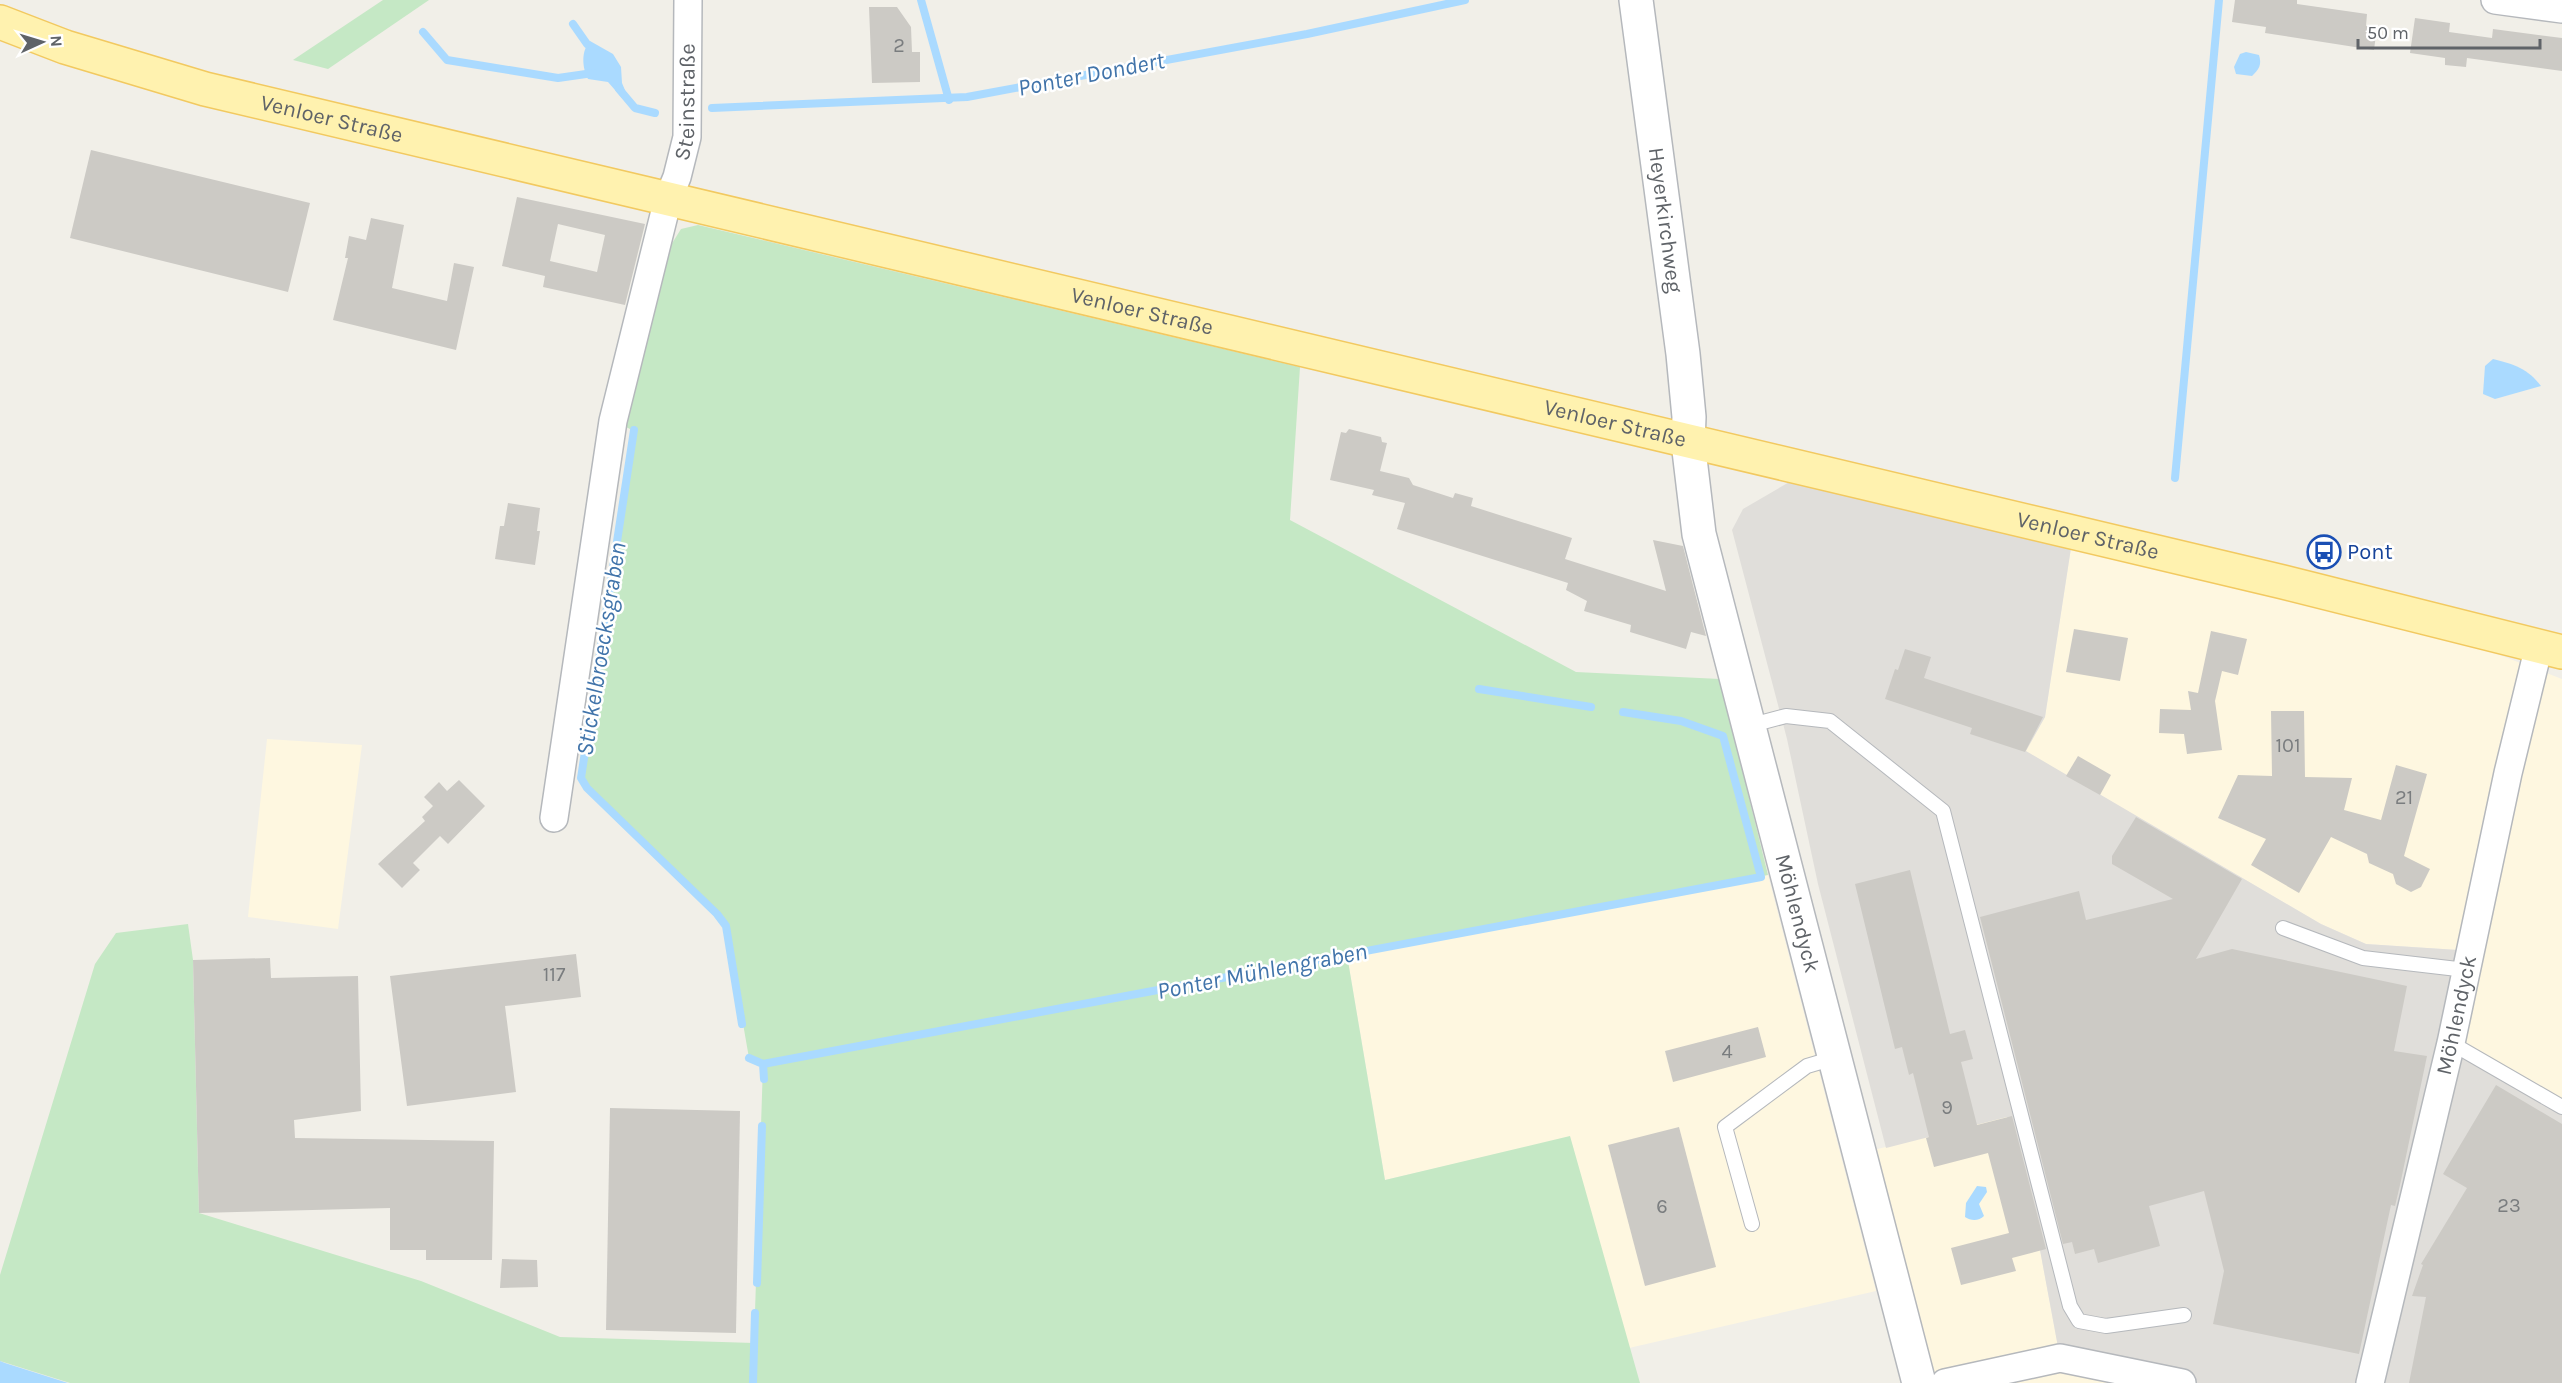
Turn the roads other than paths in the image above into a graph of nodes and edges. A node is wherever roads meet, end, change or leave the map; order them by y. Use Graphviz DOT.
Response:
graph roads {
  1 [pos="688,0"];
  2 [pos="1636,0"];
  3 [pos="2495,0"];
  4 [pos="2562,9"];
  5 [pos="0,22"];
  6 [pos="668,199"];
  7 [pos="1688,442"];
  8 [pos="2551,649"];
  9 [pos="1748,726"];
  10 [pos="554,818"];
  11 [pos="2283,928"];
  12 [pos="2466,970"];
  13 [pos="2451,1043"];
  14 [pos="1834,1058"];
  15 [pos="2562,1107"];
  16 [pos="1752,1224"];
  17 [pos="2184,1316"];
  18 [pos="1919,1383"];
  19 [pos="1945,1383"];
  20 [pos="2182,1383"];
  21 [pos="2370,1383"];
  1 -- 6 [label="street, Steinstraße"];
  2 -- 7 [label="street, Heyerkirchweg"];
  3 -- 4 [label="street"];
  5 -- 6 [label="main road, Venloer Straße"];
  6 -- 7 [label="main road, Venloer Straße"];
  6 -- 10 [label="street"];
  7 -- 8 [label="main road, Venloer Straße"];
  7 -- 9 [label="street, Möhlendyck"];
  8 -- 12 [label="street, Möhlendyck"];
  9 -- 14 [label="street, Möhlendyck"];
  9 -- 17 [label="lane"];
  11 -- 12 [label="lane"];
  12 -- 13 [label="street, Möhlendyck"];
  13 -- 15 [label="lane"];
  13 -- 21 [label="street, Möhlendyck"];
  14 -- 16 [label="lane"];
  14 -- 18 [label="street, Möhlendyck"];
  19 -- 20 [label="street"];
}
